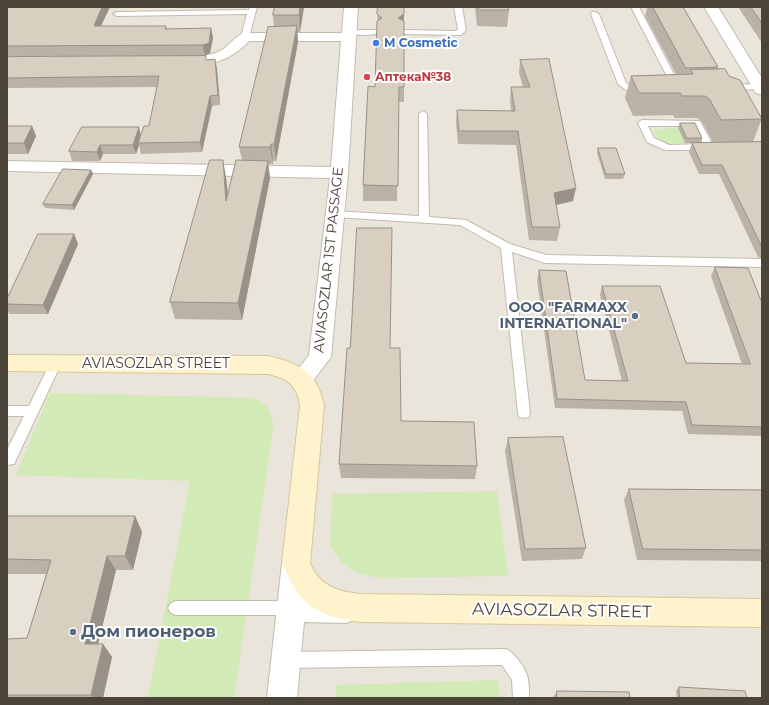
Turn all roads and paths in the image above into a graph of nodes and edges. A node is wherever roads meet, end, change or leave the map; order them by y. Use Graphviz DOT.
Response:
graph roads {
  1 [pos="351,7"];
  2 [pos="458,7"];
  3 [pos="711,7"];
  4 [pos="252,9"];
  5 [pos="639,9"];
  6 [pos="117,14"];
  7 [pos="594,14"];
  8 [pos="377,32"];
  9 [pos="403,32"];
  10 [pos="349,34"];
  11 [pos="245,37"];
  12 [pos="167,61"];
  13 [pos="722,88"];
  14 [pos="761,88"];
  15 [pos="653,89"];
  16 [pos="677,89"];
  17 [pos="423,114"];
  18 [pos="713,147"];
  19 [pos="7,166"];
  20 [pos="339,172"];
  21 [pos="336,214"];
  22 [pos="424,220"];
  23 [pos="506,246"];
  24 [pos="762,263"];
  25 [pos="7,363"];
  26 [pos="55,364"];
  27 [pos="301,380"];
  28 [pos="7,411"];
  29 [pos="33,411"];
  30 [pos="524,413"];
  31 [pos="9,460"];
  32 [pos="296,562"];
  33 [pos="176,608"];
  34 [pos="291,608"];
  35 [pos="361,608"];
  36 [pos="762,613"];
  37 [pos="286,660"];
  38 [pos="282,698"];
  39 [pos="521,698"];
  1 -- 10 [label="street, AVIASOZLAR 1ST PASSAGE"];
  2 -- 9 [label="lane"];
  3 -- 14 [label="street"];
  4 -- 6 [label="lane"];
  4 -- 11 [label="lane"];
  5 -- 16 [label="lane"];
  7 -- 15 [label="lane"];
  8 -- 10 [label="lane"];
  10 -- 11 [label="street"];
  10 -- 20 [label="street, AVIASOZLAR 1ST PASSAGE"];
  11 -- 12 [label="street"];
  13 -- 14 [label="lane"];
  17 -- 22 [label="lane"];
  18 -- 18 [label="lane"];
  19 -- 20 [label="street"];
  20 -- 21 [label="street, AVIASOZLAR 1ST PASSAGE"];
  21 -- 22 [label="lane"];
  21 -- 27 [label="street, AVIASOZLAR 1ST PASSAGE"];
  22 -- 23 [label="lane"];
  23 -- 24 [label="lane"];
  23 -- 30 [label="lane"];
  25 -- 26 [label="main road, AVIASOZLAR STREET"];
  26 -- 27 [label="main road, AVIASOZLAR STREET"];
  26 -- 29 [label="lane"];
  27 -- 32 [label="main road"];
  28 -- 29 [label="lane"];
  29 -- 31 [label="lane"];
  32 -- 34 [label="street"];
  32 -- 35 [label="main road, AVIASOZLAR STREET"];
  33 -- 34 [label="lane"];
  34 -- 35 [label="street, AVIASOZLAR STREET"];
  34 -- 37 [label="street"];
  35 -- 36 [label="main road, AVIASOZLAR STREET"];
  37 -- 38 [label="street"];
  37 -- 39 [label="lane"];
}
